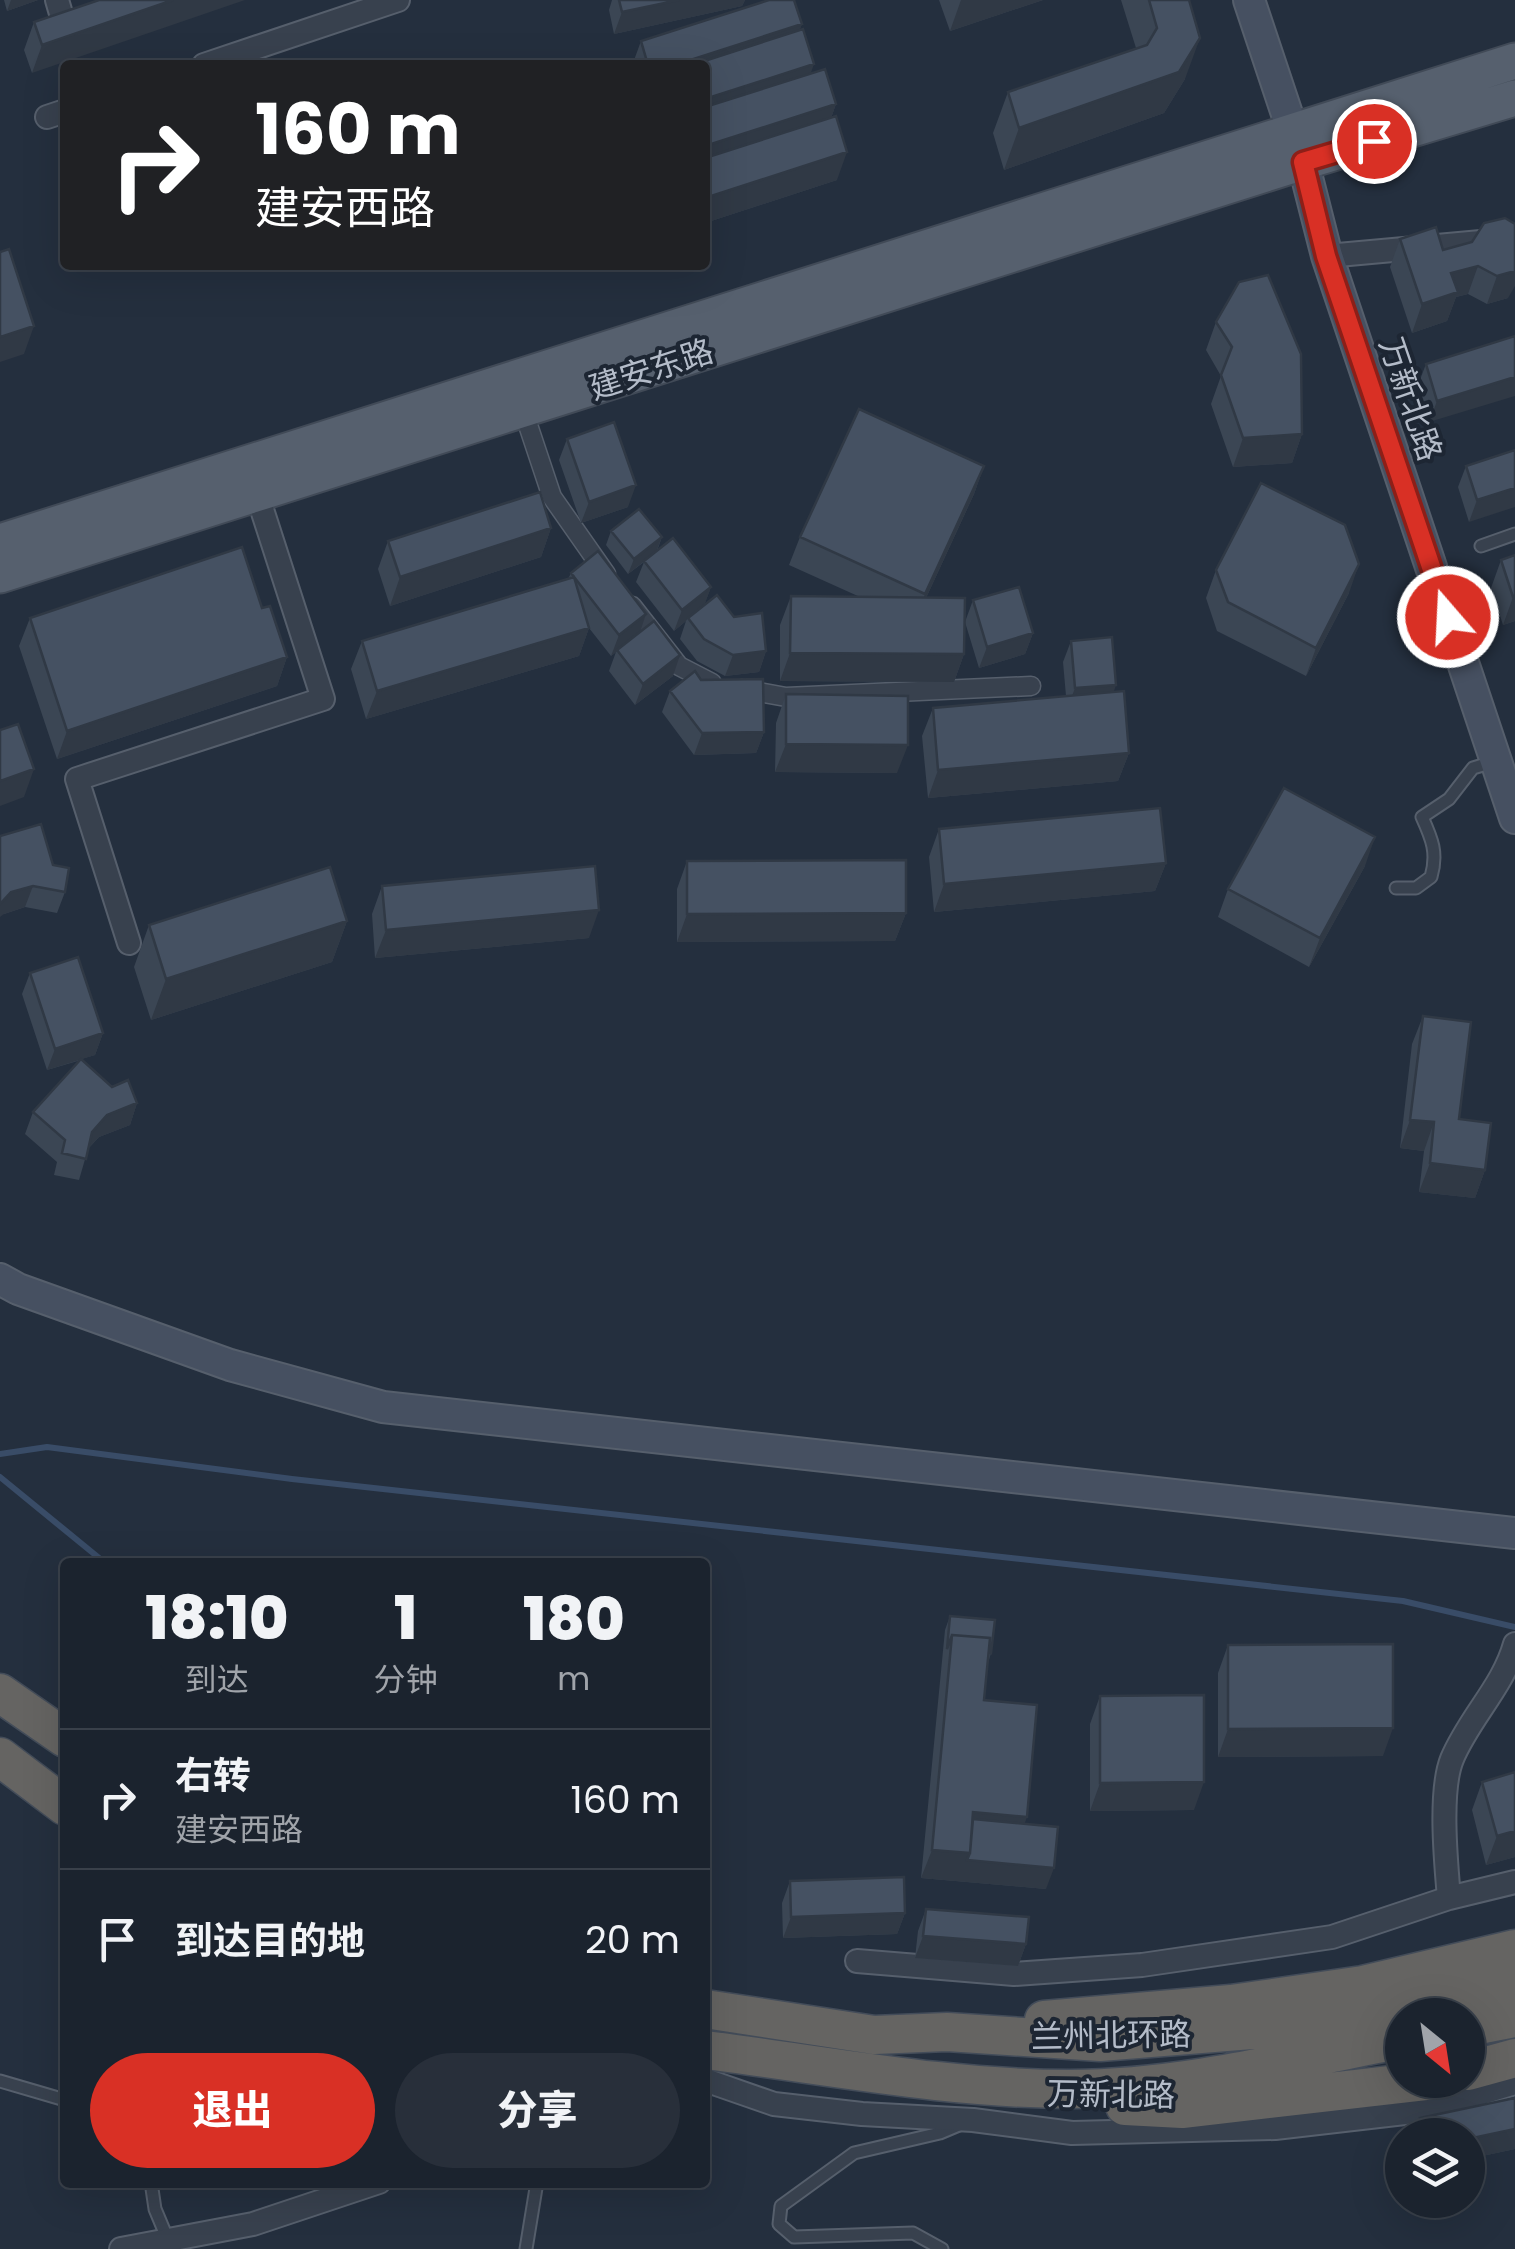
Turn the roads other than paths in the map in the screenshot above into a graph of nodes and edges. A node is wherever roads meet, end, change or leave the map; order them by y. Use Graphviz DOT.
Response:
graph roads {
  1 [pos="57,0"];
  2 [pos="398,0"];
  3 [pos="1248,0"];
  4 [pos="348,8"];
  5 [pos="64,24"];
  6 [pos="217,60"];
  7 [pos="1515,61"];
  8 [pos="1515,98"];
  9 [pos="1298,147"];
  10 [pos="1515,244"];
  11 [pos="1326,256"];
  12 [pos="523,410"];
  13 [pos="257,494"];
  14 [pos="1515,534"];
  15 [pos="0,542"];
  16 [pos="1481,546"];
  17 [pos="0,575"];
  18 [pos="1031,686"];
  19 [pos="1496,762"];
  20 [pos="1513,805"];
  21 [pos="1396,888"];
  22 [pos="129,943"];
  23 [pos="0,1279"];
  24 [pos="1515,1533"];
  25 [pos="1514,1649"];
  26 [pos="0,1693"];
  27 [pos="60,1735"];
  28 [pos="0,1757"];
  29 [pos="60,1802"];
  30 [pos="1515,1882"];
  31 [pos="1449,1898"];
  32 [pos="1515,1949"];
  33 [pos="857,1960"];
  34 [pos="1515,1984"];
  35 [pos="710,2010"];
  36 [pos="1515,2018"];
  37 [pos="1485,2024"];
  38 [pos="946,2032"];
  39 [pos="1385,2042"];
  40 [pos="710,2051"];
  41 [pos="1515,2058"];
  42 [pos="1485,2066"];
  43 [pos="0,2081"];
  44 [pos="710,2082"];
  45 [pos="1515,2083"];
  46 [pos="1385,2086"];
  47 [pos="60,2099"];
  48 [pos="976,2102"];
  49 [pos="152,2188"];
  50 [pos="361,2188"];
  51 [pos="536,2188"];
  52 [pos="168,2240"];
  53 [pos="121,2249"];
  54 [pos="526,2249"];
  55 [pos="942,2249"];
  1 -- 5 [label="street"];
  2 -- 4 [label="street"];
  3 -- 9 [label="main road, 万新北路"];
  4 -- 6 [label="street"];
  7 -- 9 [label="main road"];
  8 -- 9 [label="main road"];
  9 -- 11 [label="main road, 万新北路"];
  9 -- 12 [label="main road, 建安东路"];
  9 -- 15 [label="main road, 建安东路"];
  10 -- 11 [label="street"];
  11 -- 19 [label="main road, 万新北路"];
  12 -- 13 [label="main road, 建安东路"];
  12 -- 18 [label="street"];
  13 -- 17 [label="main road, 建安东路"];
  13 -- 22 [label="street"];
  14 -- 16 [label="lane"];
  19 -- 20 [label="main road, 万新北路"];
  19 -- 21 [label="lane"];
  23 -- 24 [label="main road"];
  25 -- 31 [label="street"];
  26 -- 27 [label="highway"];
  28 -- 29 [label="highway"];
  30 -- 31 [label="street"];
  31 -- 33 [label="street"];
  32 -- 38 [label="highway"];
  34 -- 38 [label="highway, 兰州北环路"];
  35 -- 38 [label="highway, 兰州北环路"];
  36 -- 37 [label="highway"];
  39 -- 48 [label="highway, 兰州北环路"];
  40 -- 48 [label="highway, 兰州北环路"];
  41 -- 42 [label="highway"];
  43 -- 47 [label="lane"];
  44 -- 48 [label="street, 万新北路"];
  45 -- 48 [label="street, 万新北路"];
  46 -- 48 [label="highway"];
  48 -- 55 [label="lane"];
  49 -- 52 [label="lane"];
  50 -- 52 [label="street"];
  51 -- 54 [label="lane"];
  52 -- 53 [label="street"];
}
